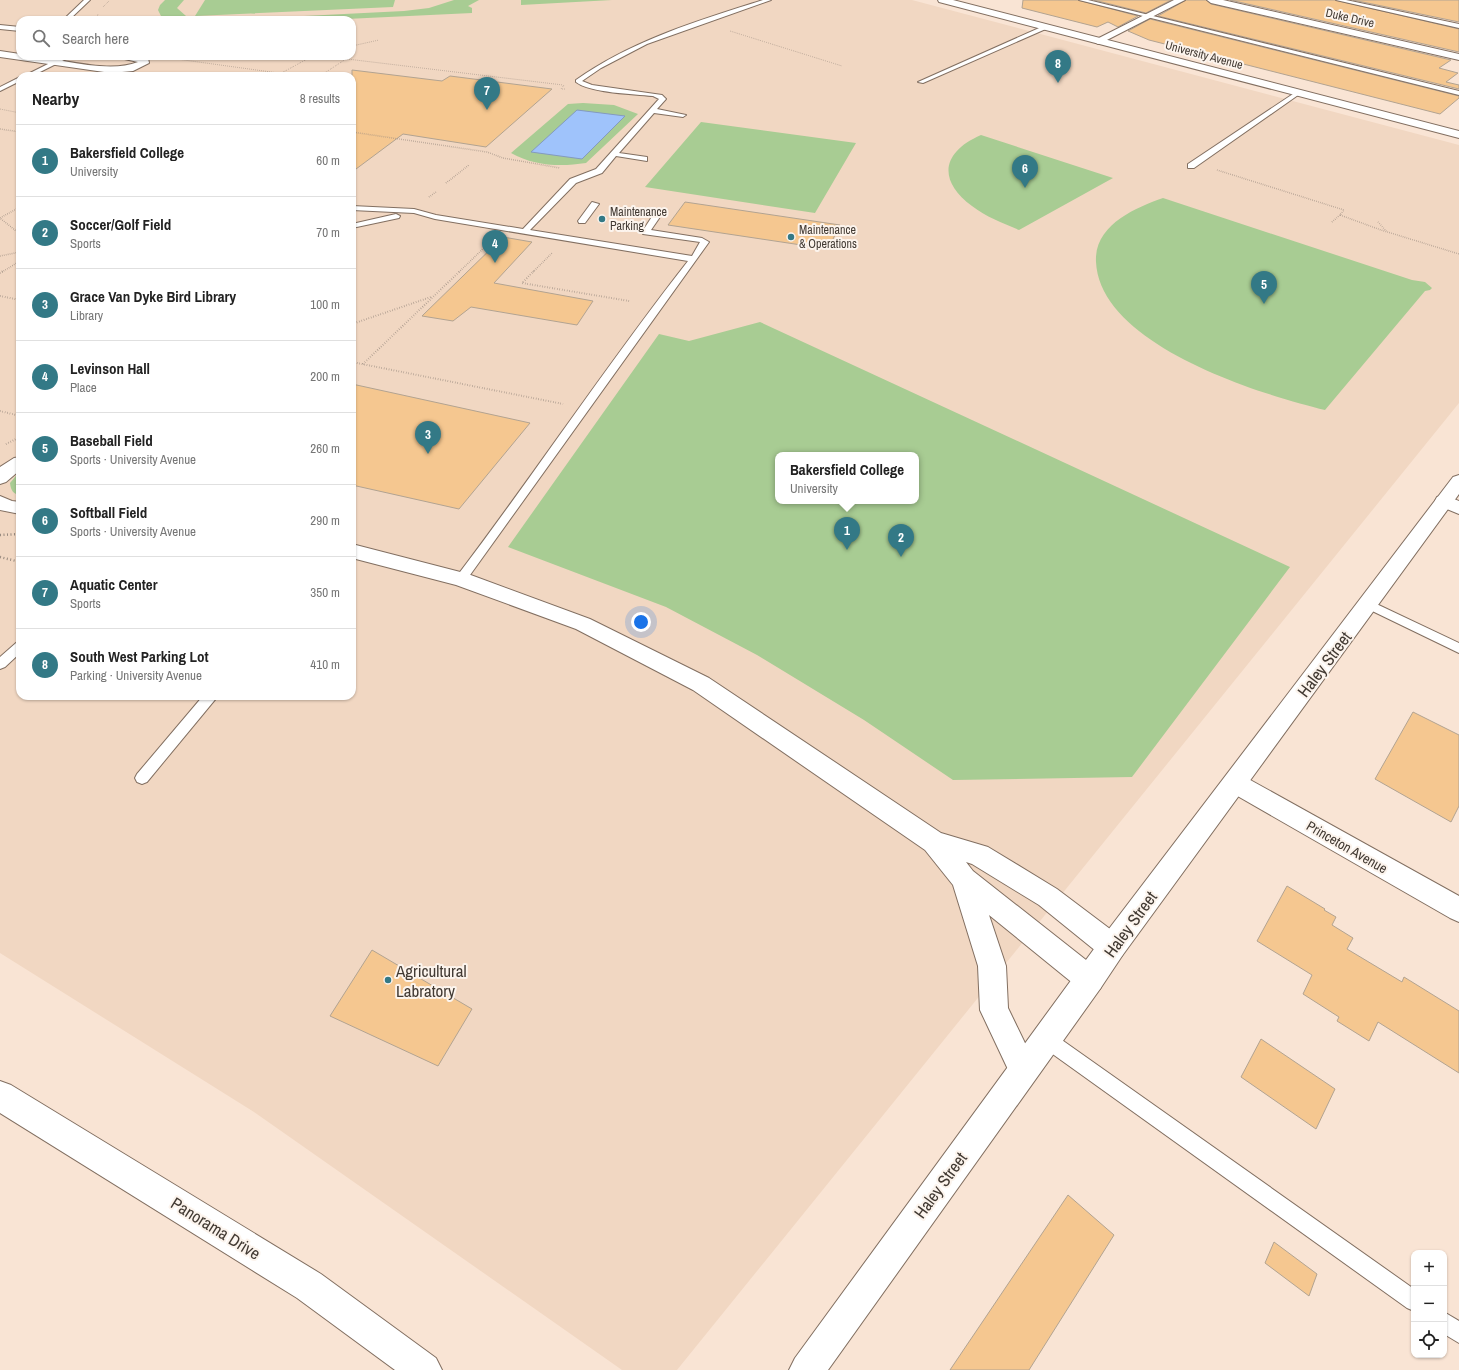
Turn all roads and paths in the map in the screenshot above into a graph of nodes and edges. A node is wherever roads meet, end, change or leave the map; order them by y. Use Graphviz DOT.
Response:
graph roads {
  1 [pos="87,0"];
  2 [pos="768,0"];
  3 [pos="942,0"];
  4 [pos="1082,0"];
  5 [pos="1181,0"];
  6 [pos="1211,0"];
  7 [pos="1339,0"];
  8 [pos="70,16"];
  9 [pos="1148,16"];
  10 [pos="1459,26"];
  11 [pos="0,27"];
  12 [pos="1046,27"];
  13 [pos="16,29"];
  14 [pos="727,30"];
  15 [pos="379,40"];
  16 [pos="1098,41"];
  17 [pos="356,45"];
  18 [pos="0,54"];
  19 [pos="16,56"];
  20 [pos="1459,57"];
  21 [pos="42,60"];
  22 [pos="60,60"];
  23 [pos="144,60"];
  24 [pos="187,60"];
  25 [pos="305,60"];
  26 [pos="345,60"];
  27 [pos="355,60"];
  28 [pos="56,62"];
  29 [pos="842,66"];
  30 [pos="35,72"];
  31 [pos="274,72"];
  32 [pos="283,72"];
  33 [pos="326,72"];
  34 [pos="16,81"];
  35 [pos="569,81"];
  36 [pos="921,82"];
  37 [pos="564,85"];
  38 [pos="0,89"];
  39 [pos="568,89"];
  40 [pos="1298,93"];
  41 [pos="1459,93"];
  42 [pos="0,109"];
  43 [pos="654,111"];
  44 [pos="16,112"];
  45 [pos="683,115"];
  46 [pos="0,129"];
  47 [pos="16,131"];
  48 [pos="356,133"];
  49 [pos="1459,135"];
  50 [pos="614,154"];
  51 [pos="644,158"];
  52 [pos="1192,164"];
  53 [pos="469,165"];
  54 [pos="565,168"];
  55 [pos="446,183"];
  56 [pos="595,204"];
  57 [pos="356,208"];
  58 [pos="16,210"];
  59 [pos="424,214"];
  60 [pos="658,214"];
  61 [pos="1340,215"];
  62 [pos="582,221"];
  63 [pos="1332,222"];
  64 [pos="1378,222"];
  65 [pos="356,225"];
  66 [pos="16,231"];
  67 [pos="525,231"];
  68 [pos="1387,232"];
  69 [pos="494,239"];
  70 [pos="556,249"];
  71 [pos="16,253"];
  72 [pos="1459,254"];
  73 [pos="0,256"];
  74 [pos="694,259"];
  75 [pos="16,263"];
  76 [pos="0,273"];
  77 [pos="0,296"];
  78 [pos="432,297"];
  79 [pos="16,299"];
  80 [pos="629,301"];
  81 [pos="356,323"];
  82 [pos="356,363"];
  83 [pos="363,364"];
  84 [pos="583,408"];
  85 [pos="0,411"];
  86 [pos="16,415"];
  87 [pos="16,438"];
  88 [pos="0,448"];
  89 [pos="16,465"];
  90 [pos="0,478"];
  91 [pos="1459,481"];
  92 [pos="0,502"];
  93 [pos="1451,504"];
  94 [pos="16,508"];
  95 [pos="16,534"];
  96 [pos="0,535"];
  97 [pos="356,552"];
  98 [pos="0,557"];
  99 [pos="16,561"];
  100 [pos="461,579"];
  101 [pos="1368,604"];
  102 [pos="1459,648"];
  103 [pos="16,650"];
  104 [pos="0,664"];
  105 [pos="208,700"];
  106 [pos="142,778"];
  107 [pos="1235,783"];
  108 [pos="934,842"];
  109 [pos="964,879"];
  110 [pos="1459,910"];
  111 [pos="1112,947"];
  112 [pos="1090,980"];
  113 [pos="1046,1039"];
  114 [pos="1023,1070"];
  115 [pos="0,1096"];
  116 [pos="1411,1299"];
  117 [pos="1447,1324"];
  118 [pos="1459,1333"];
  119 [pos="424,1370"];
  120 [pos="807,1370"];
  1 -- 8 [label="lane"];
  2 -- 43 [label="lane"];
  3 -- 12 [label="street, University Avenue"];
  4 -- 9 [label="lane"];
  5 -- 9 [label="street"];
  6 -- 20 [label="street, Duke Drive"];
  7 -- 10 [label="lane"];
  9 -- 16 [label="street"];
  9 -- 41 [label="lane"];
  11 -- 13 [label="lane"];
  12 -- 16 [label="street, University Avenue"];
  12 -- 36 [label="lane"];
  14 -- 29 [label="path"];
  15 -- 17 [label="path"];
  16 -- 40 [label="street, University Avenue"];
  18 -- 19 [label="street"];
  21 -- 28 [label="street"];
  22 -- 28 [label="lane"];
  23 -- 28 [label="street"];
  24 -- 31 [label="path"];
  25 -- 32 [label="path"];
  26 -- 33 [label="path"];
  27 -- 37 [label="path"];
  28 -- 30 [label="lane"];
  34 -- 38 [label="lane"];
  35 -- 37 [label="path"];
  37 -- 39 [label="path"];
  40 -- 49 [label="street, University Avenue"];
  40 -- 52 [label="lane"];
  42 -- 44 [label="path"];
  43 -- 45 [label="lane"];
  43 -- 50 [label="lane"];
  46 -- 47 [label="path"];
  48 -- 54 [label="path"];
  50 -- 51 [label="lane"];
  50 -- 67 [label="lane"];
  52 -- 61 [label="path"];
  53 -- 55 [label="path"];
  56 -- 62 [label="lane"];
  57 -- 59 [label="lane"];
  58 -- 66 [label="path"];
  59 -- 65 [label="lane"];
  59 -- 67 [label="lane"];
  60 -- 74 [label="lane"];
  61 -- 63 [label="path"];
  61 -- 68 [label="path"];
  64 -- 68 [label="path"];
  67 -- 74 [label="lane"];
  68 -- 72 [label="path"];
  69 -- 78 [label="path"];
  70 -- 80 [label="path"];
  71 -- 73 [label="path"];
  74 -- 84 [label="lane"];
  75 -- 76 [label="path"];
  77 -- 79 [label="path"];
  78 -- 81 [label="path"];
  78 -- 83 [label="path"];
  82 -- 83 [label="path"];
  83 -- 84 [label="path"];
  84 -- 100 [label="lane"];
  85 -- 86 [label="path"];
  87 -- 88 [label="path"];
  89 -- 90 [label="street"];
  91 -- 93 [label="street, Haley Street"];
  92 -- 94 [label="street"];
  93 -- 101 [label="street, Haley Street"];
  95 -- 96 [label="path"];
  97 -- 100 [label="street"];
  98 -- 99 [label="path"];
  100 -- 108 [label="street"];
  101 -- 102 [label="lane"];
  101 -- 107 [label="street, Haley Street"];
  103 -- 104 [label="lane"];
  105 -- 106 [label="lane"];
  107 -- 110 [label="street, Princeton Avenue"];
  107 -- 111 [label="street, Haley Street"];
  108 -- 109 [label="street"];
  108 -- 111 [label="street"];
  109 -- 112 [label="street"];
  109 -- 114 [label="street"];
  111 -- 112 [label="street, Haley Street"];
  112 -- 113 [label="street, Haley Street"];
  113 -- 114 [label="street, Haley Street"];
  113 -- 116 [label="lane"];
  114 -- 120 [label="street, Haley Street"];
  115 -- 119 [label="street, Panorama Drive"];
  117 -- 118 [label="lane"];
}
